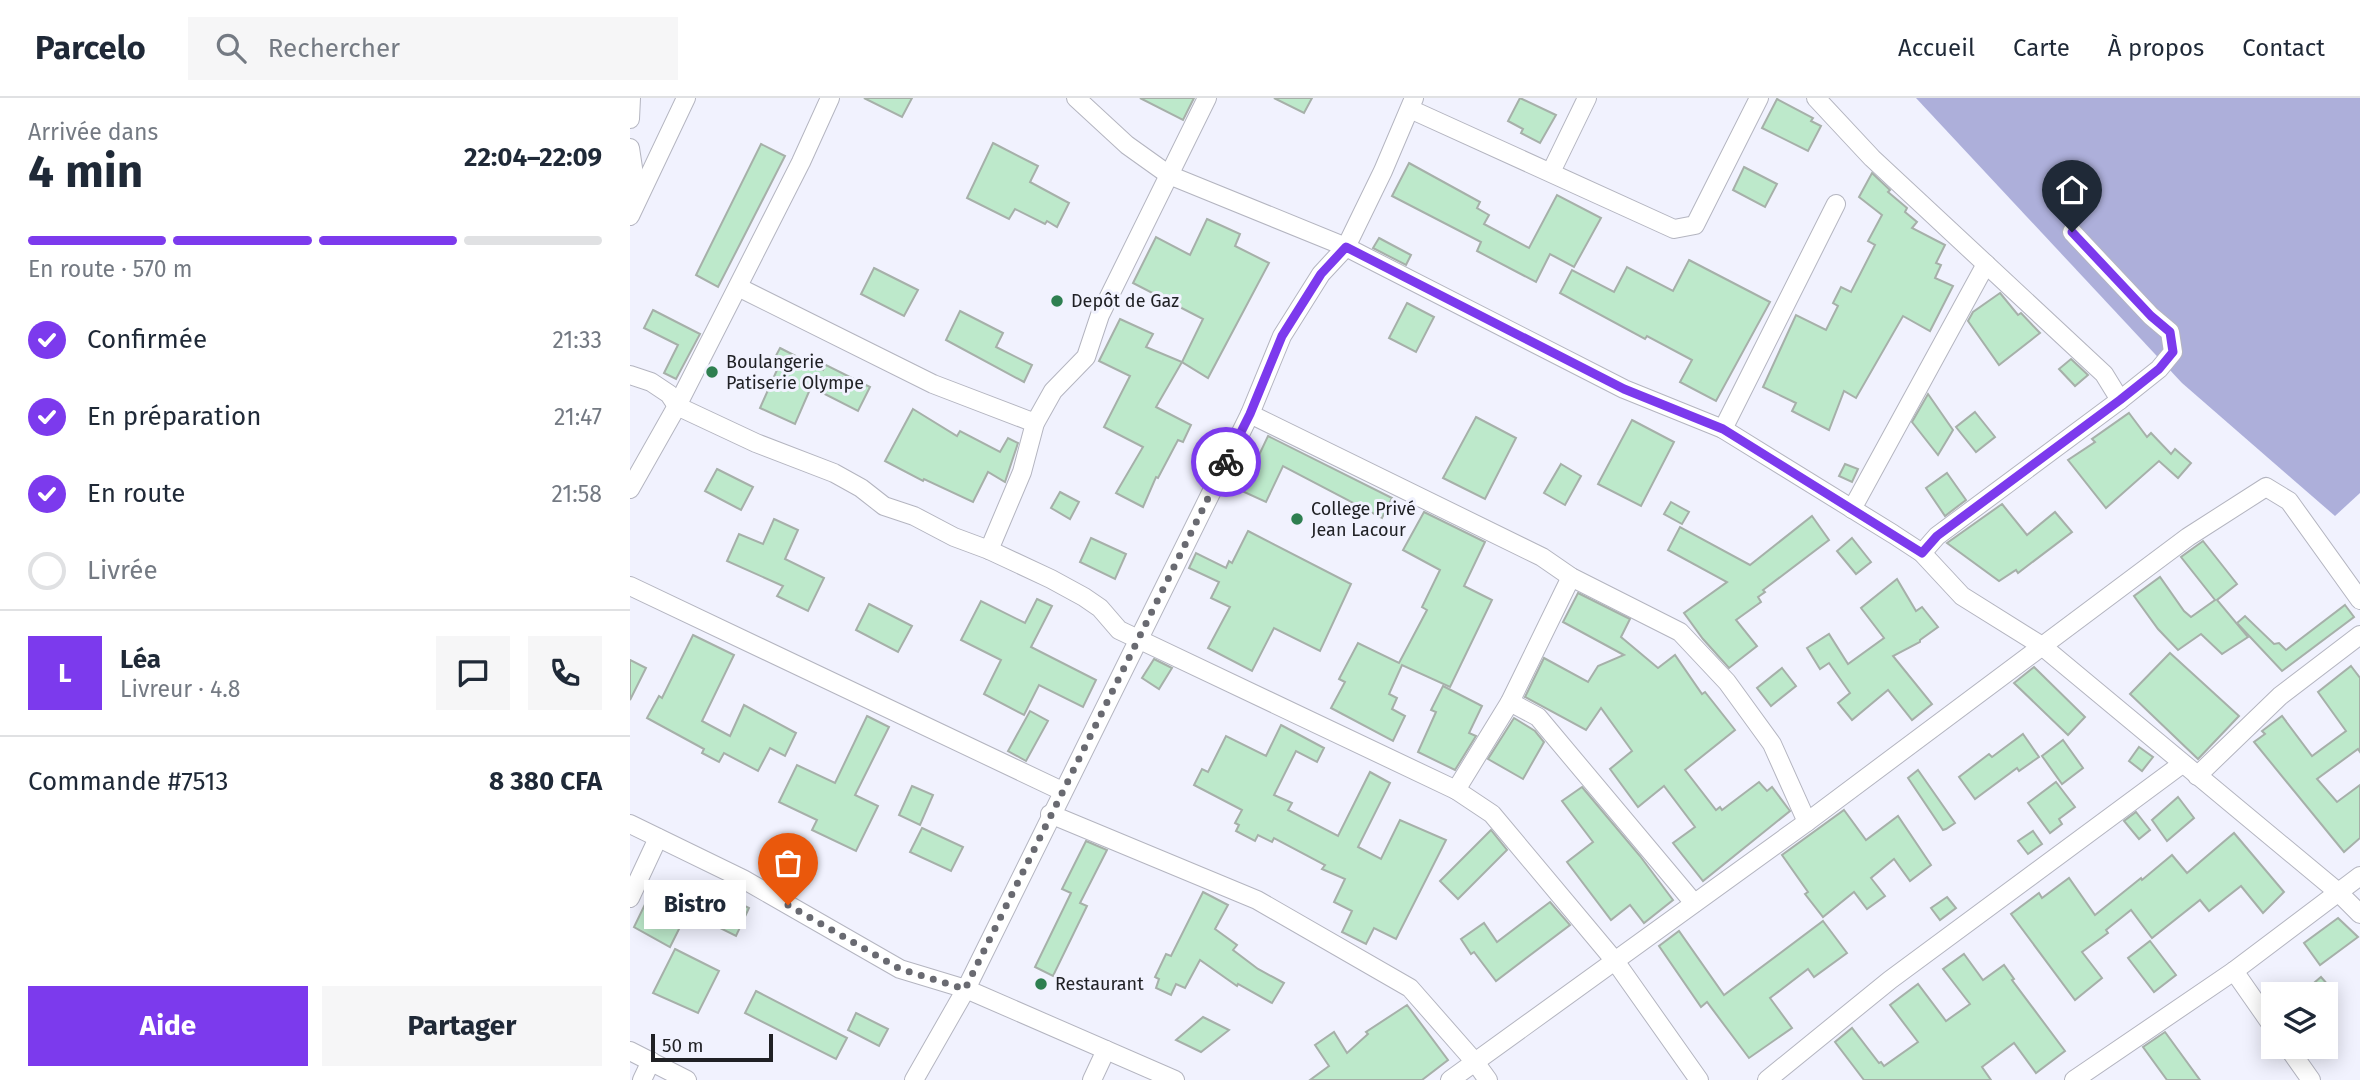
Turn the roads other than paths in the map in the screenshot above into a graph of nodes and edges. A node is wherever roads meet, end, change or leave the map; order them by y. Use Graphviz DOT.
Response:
graph roads {
  1 [pos="631,98"];
  2 [pos="686,98"];
  3 [pos="830,98"];
  4 [pos="1076,98"];
  5 [pos="1206,98"];
  6 [pos="1587,98"];
  7 [pos="1759,98"];
  8 [pos="1816,98"];
  9 [pos="1412,103"];
  10 [pos="630,120"];
  11 [pos="630,148"];
  12 [pos="1551,172"];
  13 [pos="1169,175"];
  14 [pos="1836,204"];
  15 [pos="630,205"];
  16 [pos="630,216"];
  17 [pos="2072,232"];
  18 [pos="1346,247"];
  19 [pos="1986,264"];
  20 [pos="738,286"];
  21 [pos="630,375"];
  22 [pos="2120,400"];
  23 [pos="677,406"];
  24 [pos="1250,414"];
  25 [pos="1035,423"];
  26 [pos="1723,429"];
  27 [pos="630,489"];
  28 [pos="1852,509"];
  29 [pos="989,550"];
  30 [pos="1922,553"];
  31 [pos="1571,577"];
  32 [pos="630,586"];
  33 [pos="2360,600"];
  34 [pos="2360,635"];
  35 [pos="1137,639"];
  36 [pos="2042,646"];
  37 [pos="1510,702"];
  38 [pos="2182,764"];
  39 [pos="2197,776"];
  40 [pos="1456,790"];
  41 [pos="1062,791"];
  42 [pos="1050,814"];
  43 [pos="1807,822"];
  44 [pos="630,824"];
  45 [pos="658,838"];
  46 [pos="2360,876"];
  47 [pos="2338,892"];
  48 [pos="630,898"];
  49 [pos="1694,903"];
  50 [pos="2360,914"];
  51 [pos="1615,961"];
  52 [pos="2234,971"];
  53 [pos="965,989"];
  54 [pos="2261,1010"];
  55 [pos="1106,1050"];
  56 [pos="630,1051"];
  57 [pos="2296,1059"];
  58 [pos="652,1061"];
  59 [pos="1475,1062"];
  60 [pos="642,1080"];
  61 [pos="687,1080"];
  62 [pos="914,1080"];
  63 [pos="1092,1080"];
  64 [pos="1175,1080"];
  65 [pos="1450,1080"];
  66 [pos="1488,1080"];
  67 [pos="1699,1080"];
  68 [pos="1767,1080"];
  69 [pos="2074,1080"];
  70 [pos="2311,1080"];
  1 -- 10 [label="street"];
  2 -- 16 [label="street"];
  3 -- 20 [label="street"];
  4 -- 13 [label="street"];
  5 -- 13 [label="street"];
  6 -- 12 [label="street"];
  7 -- 12 [label="street"];
  8 -- 19 [label="street"];
  9 -- 12 [label="street"];
  9 -- 18 [label="street"];
  11 -- 15 [label="street"];
  13 -- 18 [label="street"];
  13 -- 25 [label="street"];
  14 -- 26 [label="street"];
  17 -- 22 [label="street"];
  18 -- 24 [label="street"];
  18 -- 26 [label="street"];
  19 -- 22 [label="street"];
  19 -- 28 [label="street"];
  20 -- 23 [label="street"];
  20 -- 25 [label="street"];
  21 -- 23 [label="street"];
  22 -- 30 [label="street"];
  23 -- 27 [label="street"];
  23 -- 29 [label="street"];
  24 -- 31 [label="street"];
  24 -- 35 [label="street"];
  25 -- 29 [label="street"];
  26 -- 28 [label="street"];
  28 -- 30 [label="street"];
  29 -- 35 [label="street"];
  30 -- 36 [label="street"];
  31 -- 37 [label="street"];
  31 -- 43 [label="street"];
  32 -- 41 [label="street"];
  33 -- 36 [label="street"];
  34 -- 39 [label="street"];
  35 -- 40 [label="street"];
  35 -- 41 [label="street"];
  36 -- 38 [label="street"];
  36 -- 43 [label="street"];
  37 -- 40 [label="street"];
  37 -- 49 [label="street"];
  38 -- 39 [label="street"];
  38 -- 68 [label="street"];
  39 -- 47 [label="street"];
  40 -- 51 [label="street"];
  41 -- 42 [label="street"];
  42 -- 53 [label="street"];
  42 -- 59 [label="street"];
  43 -- 49 [label="street"];
  44 -- 45 [label="street"];
  45 -- 48 [label="street"];
  45 -- 53 [label="street"];
  46 -- 47 [label="street"];
  47 -- 50 [label="street"];
  47 -- 52 [label="street"];
  49 -- 51 [label="street"];
  51 -- 59 [label="street"];
  51 -- 67 [label="street"];
  52 -- 54 [label="street"];
  52 -- 69 [label="street"];
  53 -- 55 [label="street"];
  53 -- 62 [label="street"];
  55 -- 63 [label="street"];
  55 -- 64 [label="street"];
  56 -- 58 [label="street"];
  57 -- 70 [label="street"];
  58 -- 60 [label="street"];
  58 -- 61 [label="street"];
  59 -- 65 [label="street"];
  59 -- 66 [label="street"];
}
